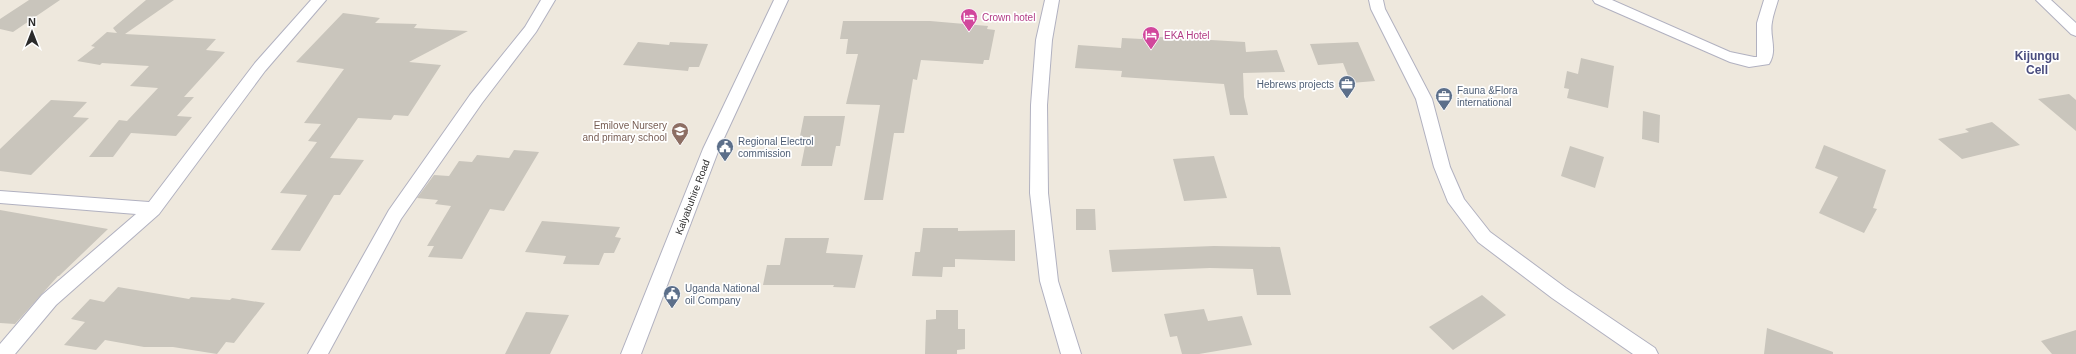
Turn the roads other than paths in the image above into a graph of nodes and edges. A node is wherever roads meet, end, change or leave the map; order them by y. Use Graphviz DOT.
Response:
graph roads {
  1 [pos="319,0"];
  2 [pos="548,0"];
  3 [pos="781,0"];
  4 [pos="1052,0"];
  5 [pos="1376,0"];
  6 [pos="1600,0"];
  7 [pos="1770,0"];
  8 [pos="2043,0"];
  9 [pos="2076,31"];
  10 [pos="0,198"];
  11 [pos="153,209"];
  12 [pos="3,354"];
  13 [pos="318,354"];
  14 [pos="630,354"];
  15 [pos="1071,354"];
  16 [pos="1648,354"];
  1 -- 11 [label="street"];
  2 -- 13 [label="street"];
  3 -- 14 [label="street, Kalyabuhire Road"];
  4 -- 15 [label="street"];
  5 -- 16 [label="street"];
  6 -- 7 [label="street"];
  8 -- 9 [label="street"];
  10 -- 11 [label="street"];
  11 -- 12 [label="street"];
}
